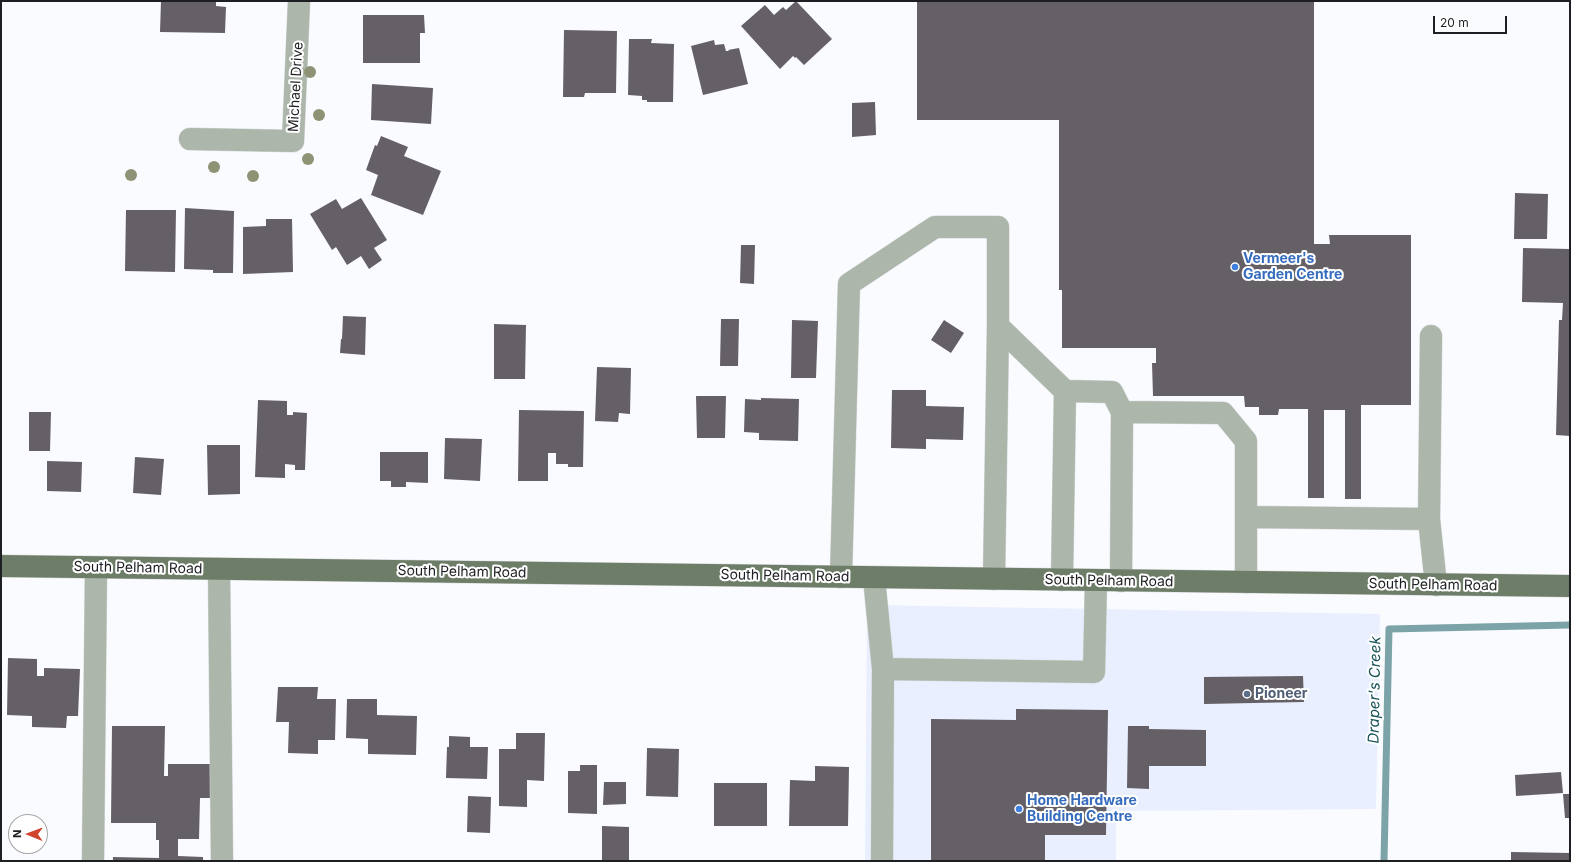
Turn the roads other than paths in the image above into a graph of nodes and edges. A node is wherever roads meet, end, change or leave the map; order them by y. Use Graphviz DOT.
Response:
graph roads {
  1 [pos="300,1"];
  2 [pos="190,139"];
  3 [pos="998,326"];
  4 [pos="1431,336"];
  5 [pos="1065,390"];
  6 [pos="1122,412"];
  7 [pos="1246,517"];
  8 [pos="1429,519"];
  9 [pos="1,566"];
  10 [pos="96,568"];
  11 [pos="219,569"];
  12 [pos="841,577"];
  13 [pos="874,578"];
  14 [pos="994,579"];
  15 [pos="1062,580"];
  16 [pos="1096,581"];
  17 [pos="1121,581"];
  18 [pos="1246,582"];
  19 [pos="1436,585"];
  20 [pos="1570,586"];
  21 [pos="884,669"];
  22 [pos="93,861"];
  23 [pos="222,861"];
  24 [pos="882,861"];
  1 -- 2 [label="street, Michael Drive"];
  3 -- 5 [label="street"];
  3 -- 12 [label="street"];
  3 -- 14 [label="street"];
  4 -- 8 [label="street"];
  5 -- 6 [label="street"];
  5 -- 15 [label="street"];
  6 -- 7 [label="street"];
  6 -- 17 [label="street"];
  7 -- 8 [label="street"];
  7 -- 18 [label="street"];
  8 -- 19 [label="street"];
  9 -- 10 [label="main road, South Pelham Road"];
  10 -- 11 [label="main road, South Pelham Road"];
  10 -- 22 [label="street"];
  11 -- 12 [label="main road, South Pelham Road"];
  11 -- 23 [label="street"];
  12 -- 13 [label="main road, South Pelham Road"];
  13 -- 14 [label="main road, South Pelham Road"];
  13 -- 21 [label="street"];
  14 -- 15 [label="main road, South Pelham Road"];
  15 -- 16 [label="main road, South Pelham Road"];
  16 -- 17 [label="main road, South Pelham Road"];
  16 -- 21 [label="street"];
  17 -- 18 [label="main road, South Pelham Road"];
  18 -- 19 [label="main road, South Pelham Road"];
  19 -- 20 [label="main road, South Pelham Road"];
  21 -- 24 [label="street"];
}
